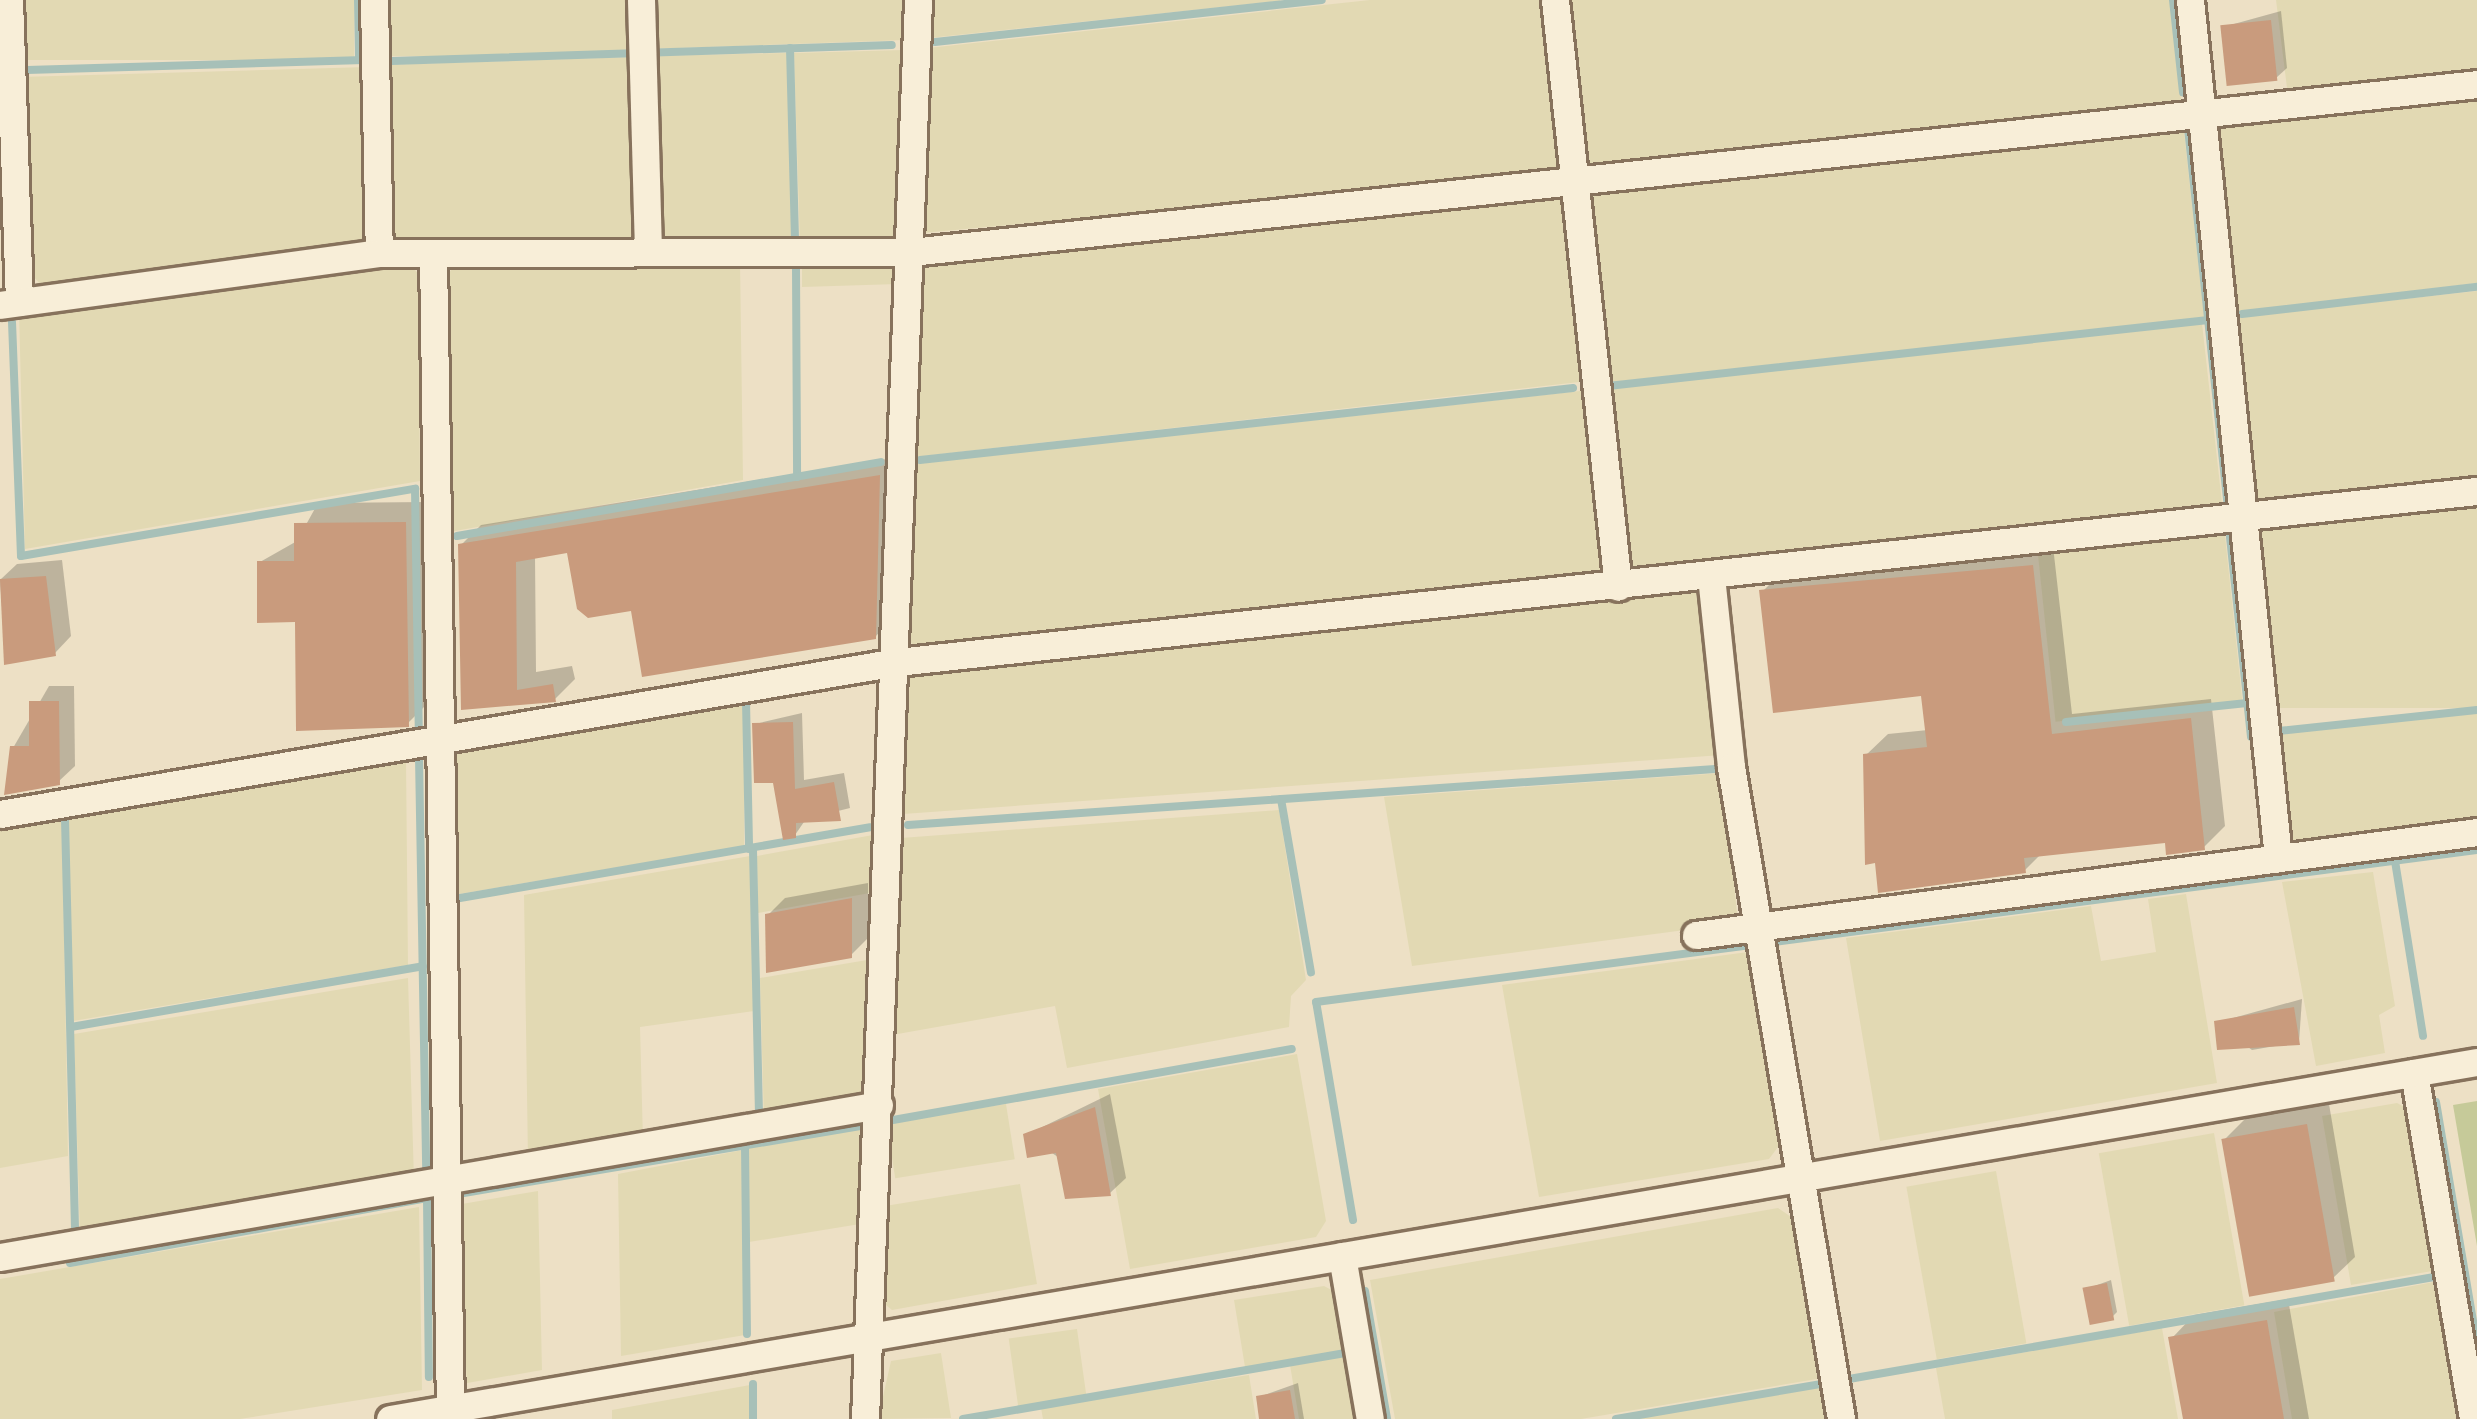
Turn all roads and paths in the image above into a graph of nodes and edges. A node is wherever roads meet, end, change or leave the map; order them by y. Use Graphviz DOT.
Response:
graph roads {
  1 [pos="9,0"];
  2 [pos="374,0"];
  3 [pos="641,0"];
  4 [pos="918,0"];
  5 [pos="1555,0"];
  6 [pos="2190,0"];
  7 [pos="2477,83"];
  8 [pos="2203,110"];
  9 [pos="1574,178"];
  10 [pos="648,252"];
  11 [pos="911,252"];
  12 [pos="379,253"];
  13 [pos="433,253"];
  14 [pos="9,303"];
  15 [pos="2477,491"];
  16 [pos="2246,517"];
  17 [pos="1711,576"];
  18 [pos="1618,586"];
  19 [pos="898,662"];
  20 [pos="444,737"];
  21 [pos="0,814"];
  22 [pos="2477,832"];
  23 [pos="2278,859"];
  24 [pos="1696,935"];
  25 [pos="1761,938"];
  26 [pos="2477,1062"];
  27 [pos="2414,1073"];
  28 [pos="879,1105"];
  29 [pos="1800,1178"];
  30 [pos="448,1181"];
  31 [pos="1342,1256"];
  32 [pos="0,1257"];
  33 [pos="868,1337"];
  34 [pos="450,1414"];
  35 [pos="390,1419"];
  36 [pos="865,1419"];
  37 [pos="1370,1419"];
  38 [pos="1841,1419"];
  39 [pos="2473,1419"];
  1 -- 14 [label="street"];
  2 -- 12 [label="street"];
  3 -- 10 [label="street"];
  4 -- 11 [label="street"];
  5 -- 9 [label="street"];
  6 -- 8 [label="street"];
  7 -- 8 [label="street"];
  8 -- 9 [label="street"];
  8 -- 16 [label="street"];
  9 -- 11 [label="street"];
  9 -- 18 [label="street"];
  10 -- 11 [label="street"];
  10 -- 13 [label="street"];
  11 -- 19 [label="street"];
  12 -- 13 [label="street"];
  12 -- 14 [label="street"];
  13 -- 20 [label="street"];
  15 -- 16 [label="street"];
  16 -- 17 [label="street"];
  16 -- 23 [label="street"];
  17 -- 18 [label="street"];
  17 -- 25 [label="street"];
  18 -- 19 [label="street"];
  19 -- 20 [label="street"];
  19 -- 28 [label="street"];
  20 -- 21 [label="street"];
  20 -- 30 [label="street"];
  22 -- 23 [label="street"];
  23 -- 25 [label="street"];
  24 -- 25 [label="street"];
  25 -- 29 [label="street"];
  26 -- 27 [label="street"];
  27 -- 29 [label="street"];
  27 -- 39 [label="street"];
  28 -- 30 [label="street"];
  28 -- 33 [label="street"];
  29 -- 31 [label="street"];
  29 -- 38 [label="street"];
  30 -- 32 [label="street"];
  30 -- 34 [label="street"];
  31 -- 33 [label="street"];
  31 -- 37 [label="street"];
  33 -- 34 [label="street"];
  33 -- 36 [label="street"];
  34 -- 35 [label="street"];
}
